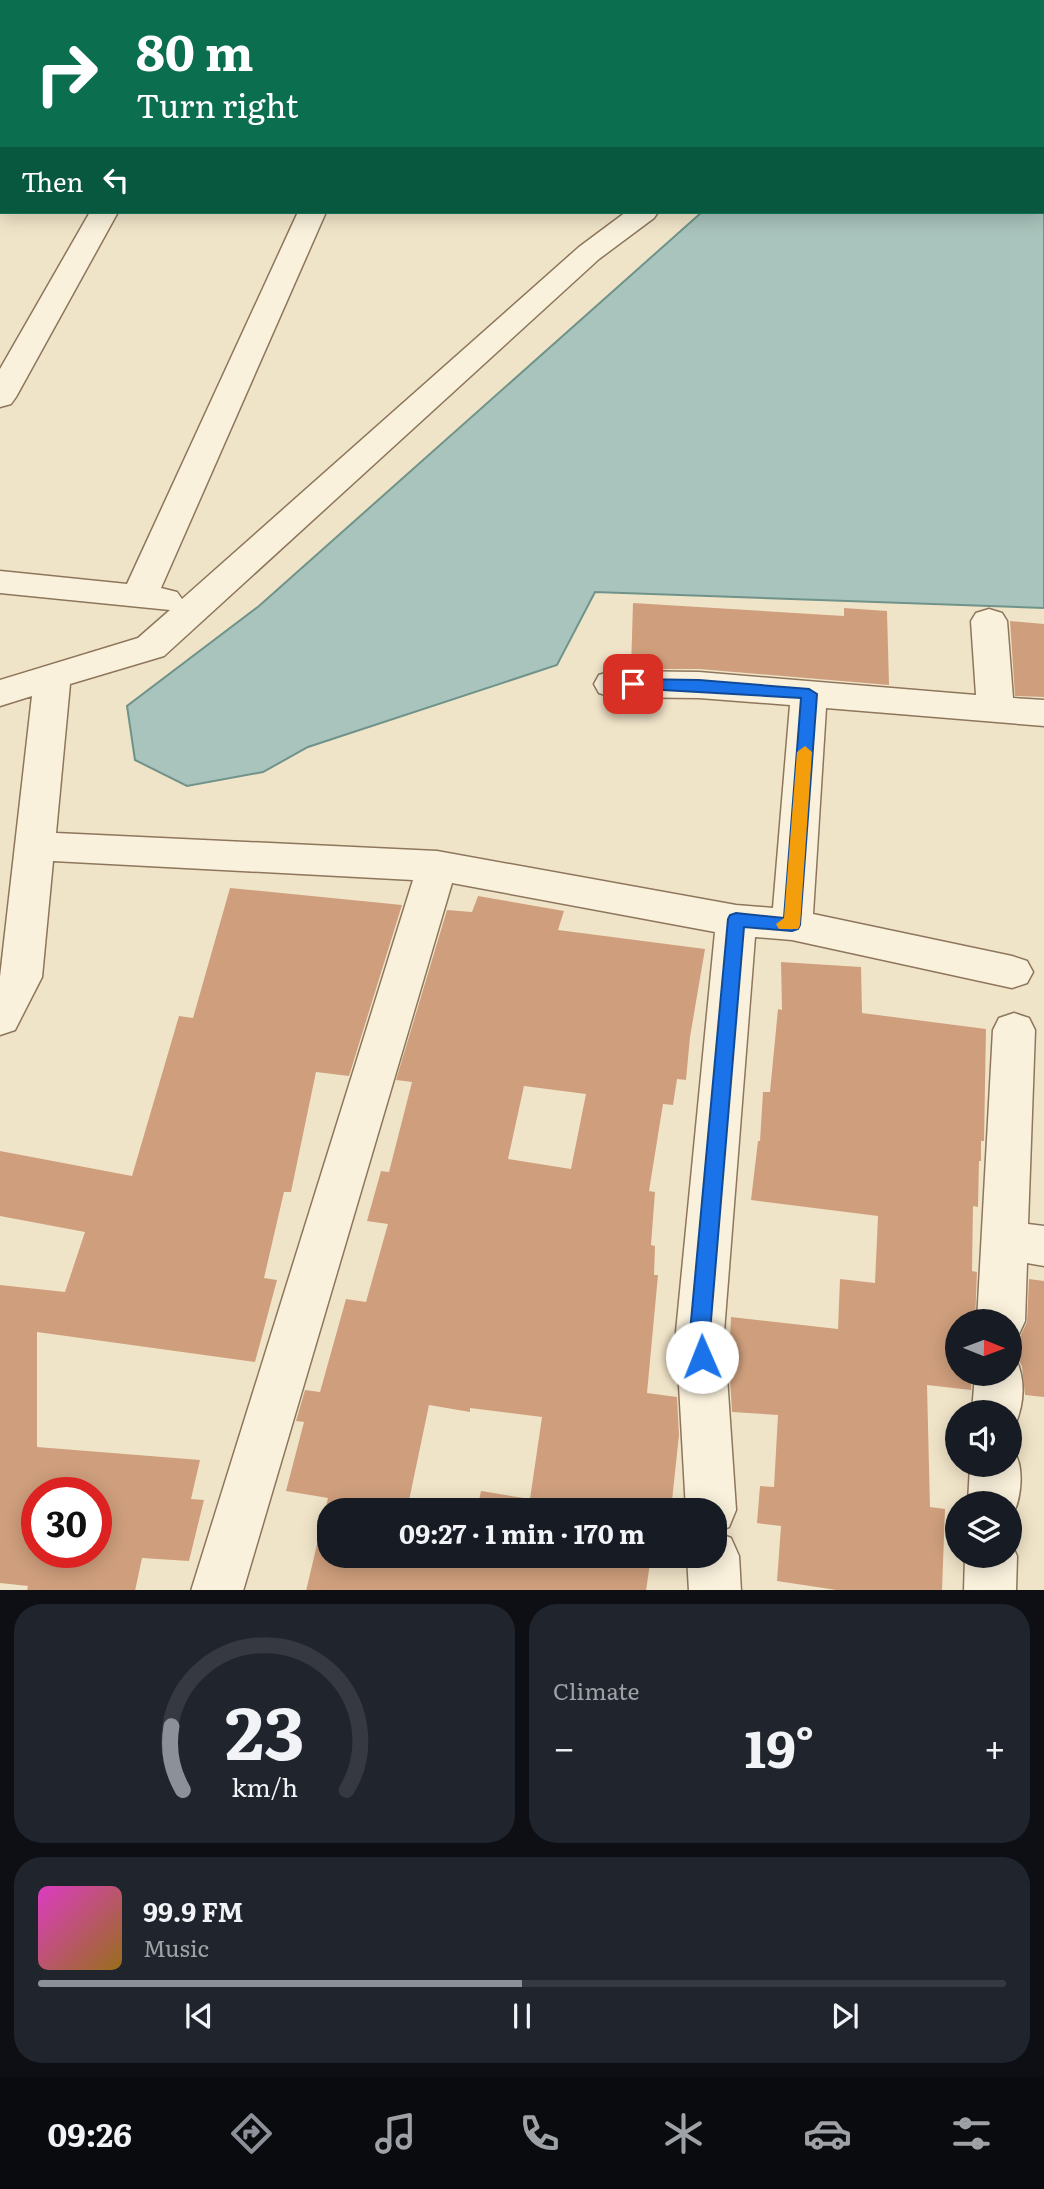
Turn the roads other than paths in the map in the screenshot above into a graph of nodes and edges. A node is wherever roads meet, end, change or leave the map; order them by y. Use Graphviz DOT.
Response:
graph roads {
  1 [pos="103,214"];
  2 [pos="311,214"];
  3 [pos="641,214"];
  4 [pos="0,397"];
  5 [pos="0,582"];
  6 [pos="139,597"];
  7 [pos="200,604"];
  8 [pos="989,621"];
  9 [pos="52,678"];
  10 [pos="612,684"];
  11 [pos="0,694"];
  12 [pos="809,694"];
  13 [pos="995,709"];
  14 [pos="1044,713"];
  15 [pos="34,846"];
  16 [pos="436,866"];
  17 [pos="736,919"];
  18 [pos="792,925"];
  19 [pos="1012,972"];
  20 [pos="0,1018"];
  21 [pos="1014,1030"];
  22 [pos="1024,1243"];
  23 [pos="1005,1309"];
  24 [pos="710,1498"];
  25 [pos="714,1568"];
  26 [pos="990,1568"];
  27 [pos="217,1590"];
  28 [pos="715,1590"];
  29 [pos="989,1590"];
  1 -- 4 [label="street"];
  2 -- 6 [label="street"];
  3 -- 7 [label="street"];
  5 -- 6 [label="street"];
  6 -- 7 [label="street"];
  7 -- 9 [label="street"];
  8 -- 13 [label="street"];
  9 -- 11 [label="street"];
  9 -- 15 [label="street"];
  10 -- 12 [label="street"];
  12 -- 13 [label="street"];
  12 -- 18 [label="street"];
  13 -- 14 [label="street"];
  15 -- 16 [label="street"];
  15 -- 20 [label="street"];
  16 -- 17 [label="street"];
  16 -- 27 [label="street"];
  17 -- 18 [label="street"];
  17 -- 24 [label="street"];
  18 -- 19 [label="street"];
  21 -- 22 [label="street"];
  22 -- 23 [label="street"];
  25 -- 28 [label="street"];
  26 -- 29 [label="street"];
}
